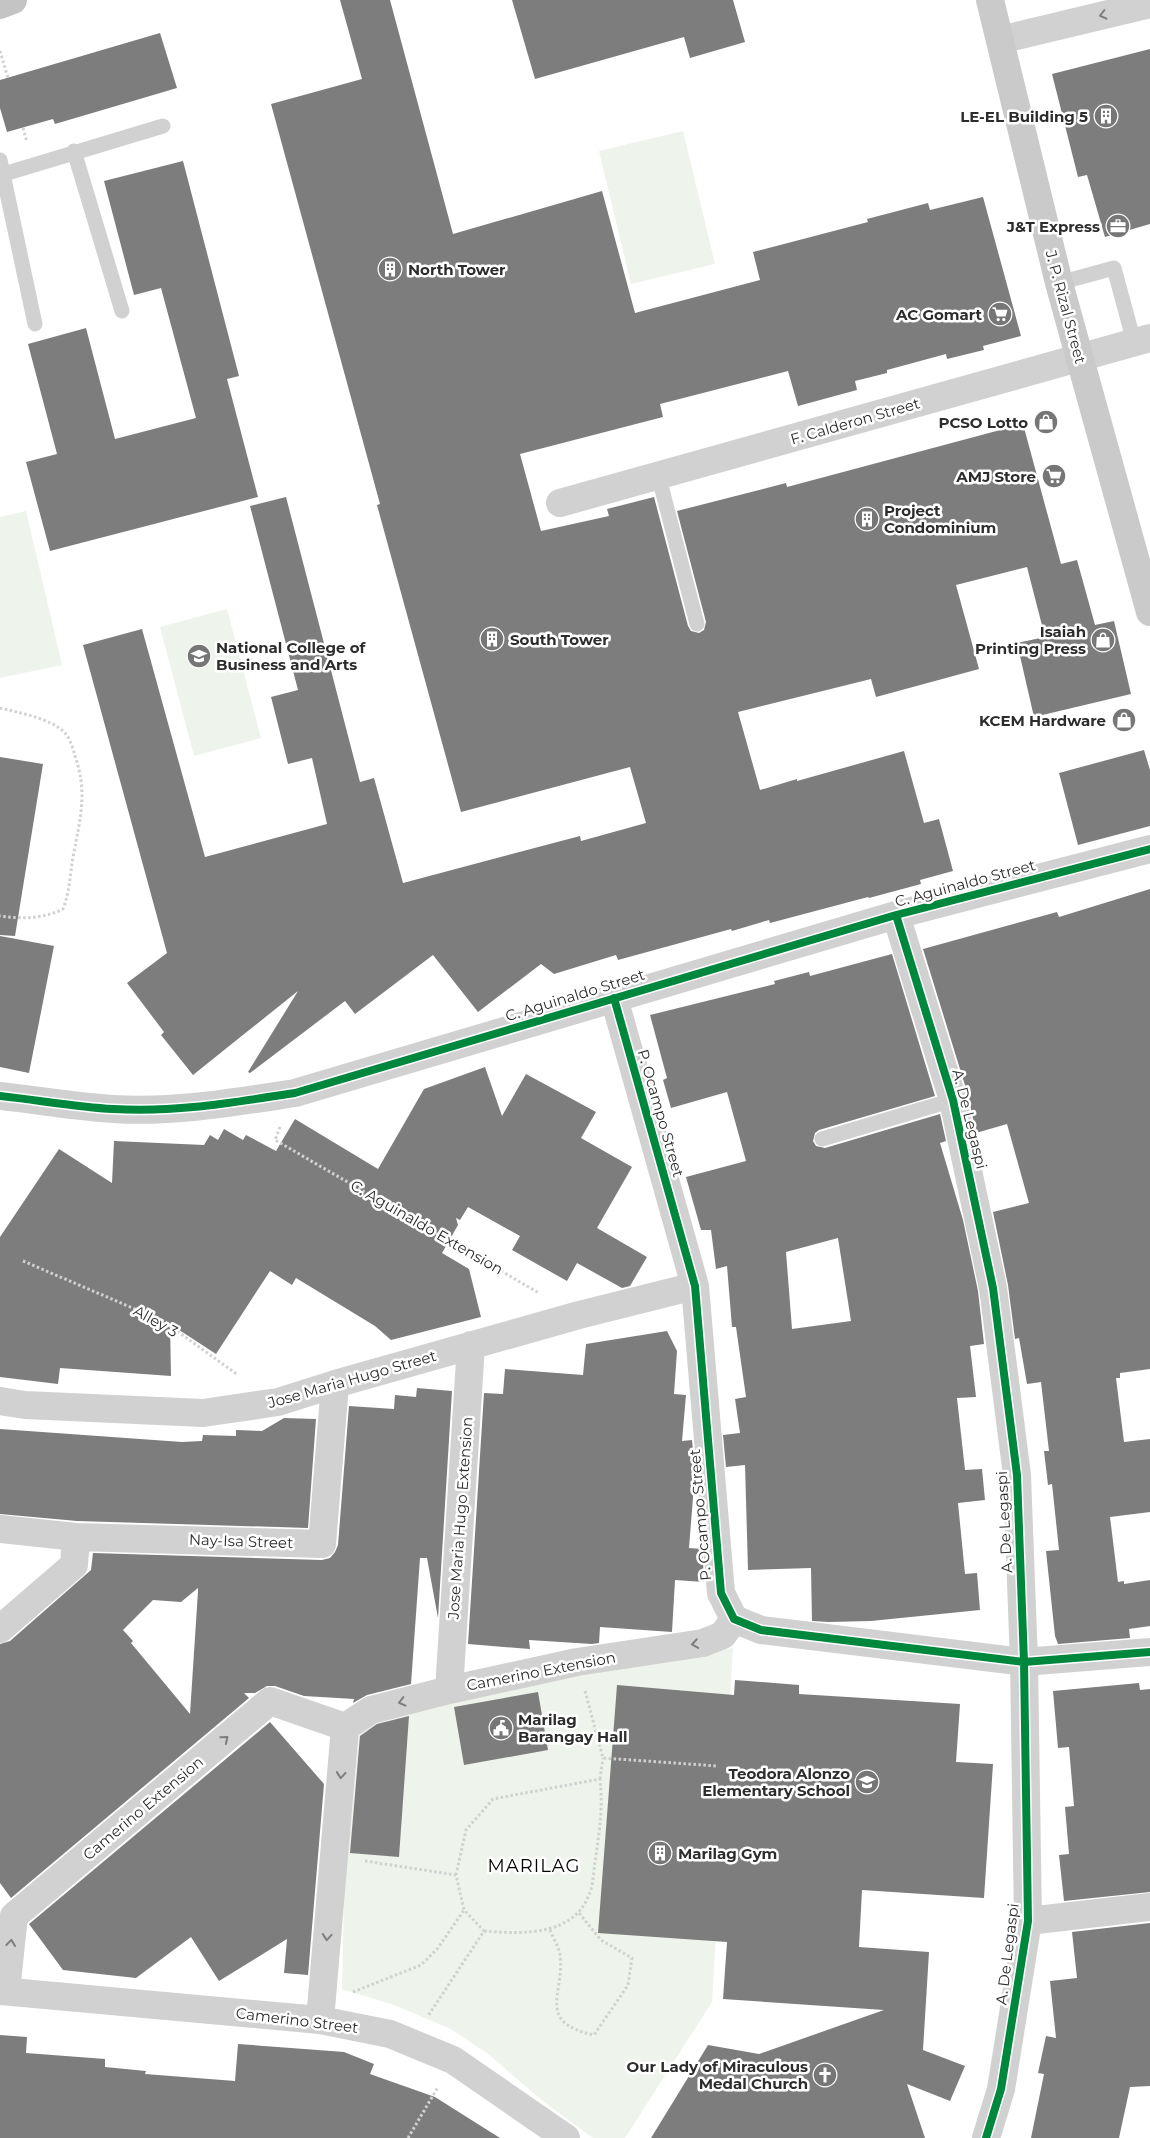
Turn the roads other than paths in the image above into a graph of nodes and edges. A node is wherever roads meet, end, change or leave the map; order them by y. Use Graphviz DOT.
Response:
graph roads {
  1 [pos="13,0"];
  2 [pos="990,0"];
  3 [pos="1150,4"];
  4 [pos="0,5"];
  5 [pos="1000,40"];
  6 [pos="162,126"];
  7 [pos="74,151"];
  8 [pos="2,167"];
  9 [pos="1058,283"];
  10 [pos="122,311"];
  11 [pos="35,324"];
  12 [pos="1142,340"];
  13 [pos="1079,358"];
  14 [pos="658,474"];
  15 [pos="560,503"];
  16 [pos="1150,612"];
  17 [pos="698,624"];
  18 [pos="1150,849"];
  19 [pos="896,915"];
  20 [pos="614,998"];
  21 [pos="0,1096"];
  22 [pos="953,1100"];
  23 [pos="822,1138"];
  24 [pos="696,1286"];
  25 [pos="472,1346"];
  26 [pos="335,1384"];
  27 [pos="0,1401"];
  28 [pos="0,1529"];
  29 [pos="76,1537"];
  30 [pos="734,1619"];
  31 [pos="0,1629"];
  32 [pos="1150,1652"];
  33 [pos="1024,1662"];
  34 [pos="449,1690"];
  35 [pos="345,1727"];
  36 [pos="1150,1907"];
  37 [pos="1028,1921"];
  38 [pos="3,1991"];
  39 [pos="320,2020"];
  40 [pos="566,2138"];
  41 [pos="986,2138"];
  1 -- 4 [label="main road"];
  2 -- 5 [label="street, J. P. Rizal Street"];
  3 -- 5 [label="street, one-way"];
  5 -- 9 [label="street, J. P. Rizal Street"];
  6 -- 7 [label="lane"];
  7 -- 8 [label="lane"];
  7 -- 10 [label="lane"];
  8 -- 11 [label="lane"];
  9 -- 12 [label="lane"];
  9 -- 13 [label="street, J. P. Rizal Street"];
  12 -- 13 [label="street, F. Calderon Street"];
  13 -- 14 [label="street, F. Calderon Street"];
  13 -- 16 [label="street, J. P. Rizal Street"];
  14 -- 15 [label="street, F. Calderon Street"];
  14 -- 17 [label="lane"];
  18 -- 19 [label="street, C. Aguinaldo Street"];
  19 -- 20 [label="street, C. Aguinaldo Street"];
  19 -- 22 [label="street, A. De Legaspi"];
  20 -- 21 [label="street, C. Aguinaldo Street"];
  20 -- 24 [label="street, P. Ocampo Street"];
  22 -- 23 [label="lane"];
  22 -- 33 [label="street, A. De Legaspi"];
  24 -- 25 [label="street, Jose Maria Hugo Street"];
  24 -- 30 [label="street, P. Ocampo Street"];
  25 -- 26 [label="street, Jose Maria Hugo Street"];
  25 -- 34 [label="street, Jose Maria Hugo Extension"];
  26 -- 27 [label="street, Jose Maria Hugo Street"];
  26 -- 29 [label="street, Nay-Isa Street"];
  28 -- 29 [label="street, Nay-Isa Street"];
  29 -- 31 [label="street"];
  30 -- 33 [label="street"];
  30 -- 34 [label="street, Camerino Extension, one-way"];
  32 -- 33 [label="street"];
  33 -- 37 [label="street, A. De Legaspi"];
  34 -- 35 [label="street, Camerino Extension, one-way"];
  38 -- 35 [label="street, Camerino Extension, one-way"];
  35 -- 39 [label="street, one-way"];
  36 -- 37 [label="street"];
  37 -- 41 [label="street, A. De Legaspi"];
  38 -- 39 [label="street, Camerino Street"];
  39 -- 40 [label="street, Camerino Street"];
}
